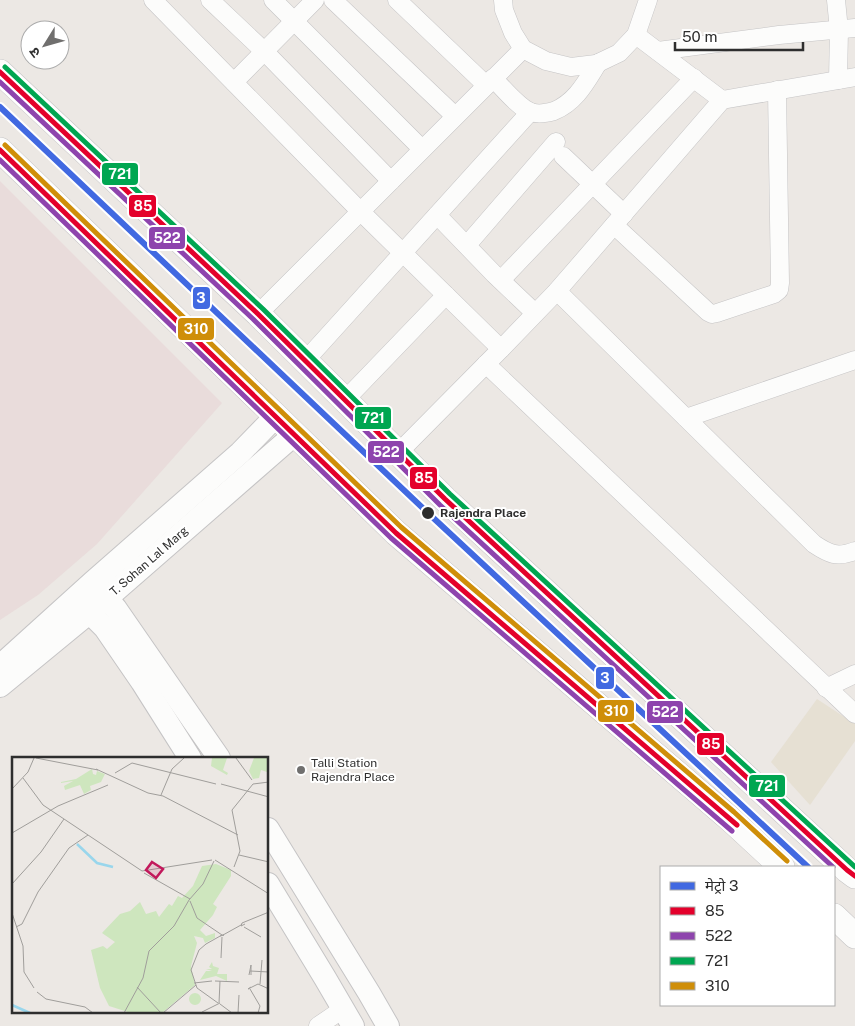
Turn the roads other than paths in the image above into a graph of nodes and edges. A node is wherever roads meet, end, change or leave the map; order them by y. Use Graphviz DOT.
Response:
graph roads {
  1 [pos="210,0"];
  2 [pos="272,0"];
  3 [pos="315,0"];
  4 [pos="333,0"];
  5 [pos="397,0"];
  6 [pos="503,0"];
  7 [pos="648,0"];
  8 [pos="836,0"];
  9 [pos="155,1"];
  10 [pos="294,22"];
  11 [pos="847,29"];
  12 [pos="636,35"];
  13 [pos="523,49"];
  14 [pos="658,51"];
  15 [pos="265,52"];
  16 [pos="598,63"];
  17 [pos="0,72"];
  18 [pos="694,78"];
  19 [pos="847,78"];
  20 [pos="234,82"];
  21 [pos="490,82"];
  22 [pos="777,90"];
  23 [pos="722,100"];
  24 [pos="530,112"];
  25 [pos="455,116"];
  26 [pos="422,149"];
  27 [pos="0,150"];
  28 [pos="391,181"];
  29 [pos="593,184"];
  30 [pos="360,211"];
  31 [pos="437,215"];
  32 [pos="619,219"];
  33 [pos="467,245"];
  34 [pos="403,253"];
  35 [pos="500,280"];
  36 [pos="557,291"];
  37 [pos="446,295"];
  38 [pos="536,313"];
  39 [pos="258,314"];
  40 [pos="501,349"];
  41 [pos="855,360"];
  42 [pos="305,361"];
  43 [pos="486,364"];
  44 [pos="345,400"];
  45 [pos="276,416"];
  46 [pos="686,418"];
  47 [pos="295,434"];
  48 [pos="398,453"];
  49 [pos="855,551"];
  50 [pos="91,597"];
  51 [pos="0,666"];
  52 [pos="855,674"];
  53 [pos="0,686"];
  54 [pos="826,688"];
  55 [pos="855,714"];
  56 [pos="189,757"];
  57 [pos="218,757"];
  58 [pos="269,832"];
  59 [pos="781,866"];
  60 [pos="855,876"];
  61 [pos="269,886"];
  62 [pos="835,917"];
  63 [pos="855,936"];
  64 [pos="348,1018"];
  65 [pos="318,1026"];
  66 [pos="388,1026"];
  1 -- 15 [label="street"];
  2 -- 10 [label="street"];
  3 -- 10 [label="street"];
  4 -- 25 [label="street"];
  5 -- 21 [label="street"];
  6 -- 13 [label="street"];
  7 -- 12 [label="street"];
  8 -- 11 [label="street"];
  9 -- 20 [label="street"];
  10 -- 15 [label="street"];
  10 -- 26 [label="street"];
  11 -- 14 [label="street"];
  11 -- 19 [label="street"];
  12 -- 14 [label="street"];
  12 -- 16 [label="street"];
  13 -- 16 [label="street"];
  13 -- 21 [label="street"];
  14 -- 18 [label="street"];
  15 -- 20 [label="street"];
  15 -- 28 [label="street"];
  16 -- 24 [label="street"];
  17 -- 39 [label="main road"];
  18 -- 23 [label="street"];
  18 -- 29 [label="street"];
  19 -- 22 [label="street"];
  20 -- 30 [label="street"];
  21 -- 24 [label="street"];
  21 -- 25 [label="street"];
  22 -- 23 [label="street"];
  22 -- 32 [label="street"];
  23 -- 32 [label="street"];
  24 -- 31 [label="street"];
  25 -- 26 [label="street"];
  26 -- 28 [label="street"];
  27 -- 45 [label="main road"];
  28 -- 30 [label="street"];
  29 -- 32 [label="street"];
  29 -- 33 [label="street"];
  29 -- 35 [label="street"];
  30 -- 34 [label="street"];
  30 -- 39 [label="street"];
  31 -- 33 [label="street"];
  31 -- 34 [label="street"];
  32 -- 36 [label="street"];
  33 -- 35 [label="street"];
  34 -- 37 [label="street"];
  34 -- 42 [label="street"];
  35 -- 38 [label="street"];
  36 -- 38 [label="street"];
  36 -- 46 [label="street"];
  37 -- 40 [label="street"];
  37 -- 44 [label="street"];
  38 -- 40 [label="street"];
  39 -- 42 [label="main road"];
  40 -- 43 [label="street"];
  41 -- 46 [label="street"];
  42 -- 44 [label="main road"];
  43 -- 48 [label="street"];
  43 -- 54 [label="street"];
  44 -- 48 [label="main road"];
  45 -- 47 [label="main road"];
  45 -- 50 [label="street, T. Sohan Lal Marg"];
  46 -- 49 [label="street"];
  47 -- 50 [label="street, T. Sohan Lal Marg"];
  47 -- 59 [label="main road"];
  48 -- 60 [label="main road"];
  50 -- 51 [label="street, T. Sohan Lal Marg"];
  50 -- 53 [label="street, T. Sohan Lal Marg"];
  50 -- 56 [label="street"];
  50 -- 57 [label="street"];
  52 -- 54 [label="street"];
  54 -- 55 [label="street"];
  58 -- 66 [label="street"];
  61 -- 64 [label="street"];
  62 -- 63 [label="main road"];
  64 -- 65 [label="street"];
}
